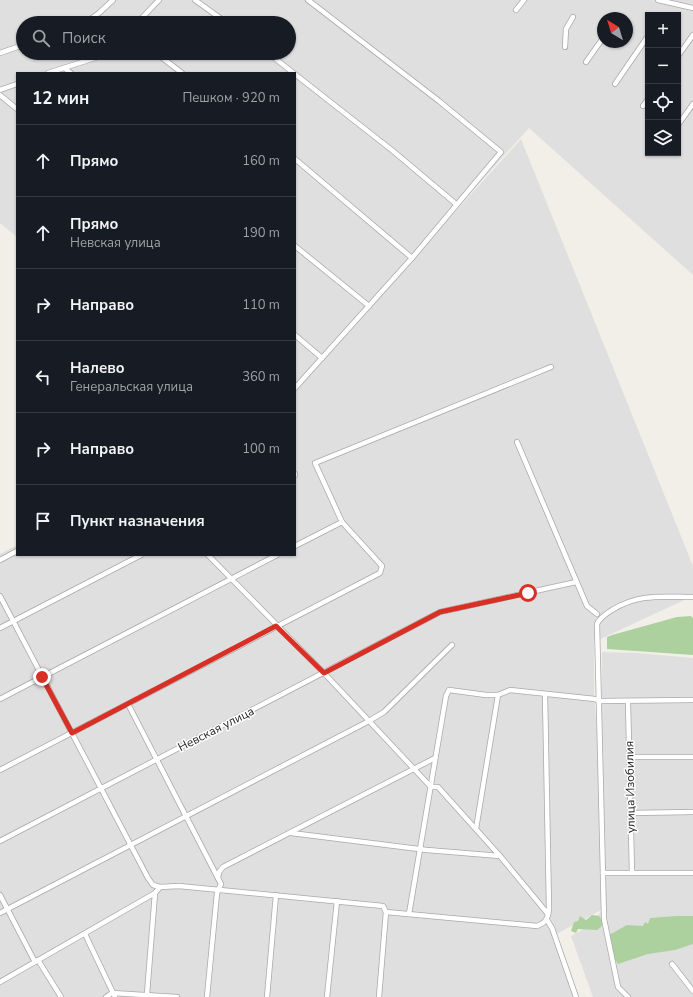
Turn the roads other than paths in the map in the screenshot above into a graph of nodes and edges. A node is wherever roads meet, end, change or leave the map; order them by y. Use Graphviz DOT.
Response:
graph roads {
  1 [pos="113,0"];
  2 [pos="159,0"];
  3 [pos="195,0"];
  4 [pos="308,0"];
  5 [pos="524,0"];
  6 [pos="658,0"];
  7 [pos="678,2"];
  8 [pos="693,8"];
  9 [pos="516,10"];
  10 [pos="96,16"];
  11 [pos="144,16"];
  12 [pos="217,16"];
  13 [pos="573,17"];
  14 [pos="693,35"];
  15 [pos="645,40"];
  16 [pos="597,46"];
  17 [pos="16,47"];
  18 [pos="565,47"];
  19 [pos="681,52"];
  20 [pos="0,53"];
  21 [pos="89,60"];
  22 [pos="165,60"];
  23 [pos="277,60"];
  24 [pos="586,62"];
  25 [pos="64,68"];
  26 [pos="51,72"];
  27 [pos="70,72"];
  28 [pos="181,72"];
  29 [pos="292,72"];
  30 [pos="296,75"];
  31 [pos="16,84"];
  32 [pos="614,84"];
  33 [pos="0,90"];
  34 [pos="0,95"];
  35 [pos="645,103"];
  36 [pos="693,104"];
  37 [pos="643,106"];
  38 [pos="16,108"];
  39 [pos="681,121"];
  40 [pos="296,160"];
  41 [pos="456,204"];
  42 [pos="296,247"];
  43 [pos="412,258"];
  44 [pos="369,306"];
  45 [pos="296,336"];
  46 [pos="322,358"];
  47 [pos="551,367"];
  48 [pos="296,387"];
  49 [pos="517,442"];
  50 [pos="342,522"];
  51 [pos="296,545"];
  52 [pos="16,552"];
  53 [pos="139,556"];
  54 [pos="209,556"];
  55 [pos="275,556"];
  56 [pos="0,560"];
  57 [pos="231,579"];
  58 [pos="576,582"];
  59 [pos="0,596"];
  60 [pos="693,598"];
  61 [pos="597,614"];
  62 [pos="13,621"];
  63 [pos="276,626"];
  64 [pos="0,628"];
  65 [pos="452,645"];
  66 [pos="324,673"];
  67 [pos="42,677"];
  68 [pos="545,694"];
  69 [pos="498,695"];
  70 [pos="0,699"];
  71 [pos="693,700"];
  72 [pos="599,701"];
  73 [pos="628,702"];
  74 [pos="128,704"];
  75 [pos="369,721"];
  76 [pos="72,733"];
  77 [pos="630,757"];
  78 [pos="693,757"];
  79 [pos="435,758"];
  80 [pos="158,759"];
  81 [pos="415,769"];
  82 [pos="0,770"];
  83 [pos="431,787"];
  84 [pos="100,788"];
  85 [pos="693,812"];
  86 [pos="631,813"];
  87 [pos="186,816"];
  88 [pos="476,829"];
  89 [pos="292,833"];
  90 [pos="0,841"];
  91 [pos="130,846"];
  92 [pos="420,848"];
  93 [pos="500,856"];
  94 [pos="693,872"];
  95 [pos="632,873"];
  96 [pos="603,874"];
  97 [pos="218,879"];
  98 [pos="160,888"];
  99 [pos="220,889"];
  100 [pos="155,893"];
  101 [pos="0,895"];
  102 [pos="276,895"];
  103 [pos="337,901"];
  104 [pos="7,910"];
  105 [pos="386,912"];
  106 [pos="0,913"];
  107 [pos="410,914"];
  108 [pos="548,914"];
  109 [pos="547,920"];
  110 [pos="86,934"];
  111 [pos="37,961"];
  112 [pos="672,964"];
  113 [pos="0,982"];
  114 [pos="693,991"];
  115 [pos="147,994"];
  116 [pos="114,995"];
  117 [pos="61,997"];
  118 [pos="106,997"];
  119 [pos="177,997"];
  120 [pos="207,997"];
  121 [pos="267,997"];
  122 [pos="327,997"];
  123 [pos="379,997"];
  124 [pos="576,997"];
  125 [pos="628,997"];
  1 -- 10 [label="street"];
  2 -- 11 [label="street"];
  3 -- 12 [label="street"];
  4 -- 41 [label="street"];
  5 -- 9 [label="street"];
  6 -- 7 [label="street"];
  7 -- 8 [label="street"];
  13 -- 18 [label="street"];
  14 -- 19 [label="street"];
  15 -- 32 [label="street"];
  16 -- 24 [label="street"];
  17 -- 20 [label="street"];
  21 -- 25 [label="street"];
  22 -- 28 [label="street"];
  23 -- 29 [label="street"];
  25 -- 26 [label="street"];
  25 -- 27 [label="street"];
  30 -- 41 [label="street"];
  31 -- 33 [label="street"];
  34 -- 38 [label="street"];
  35 -- 37 [label="street"];
  36 -- 39 [label="street"];
  40 -- 43 [label="street"];
  41 -- 43 [label="street"];
  42 -- 44 [label="street"];
  43 -- 44 [label="street"];
  44 -- 46 [label="street"];
  45 -- 46 [label="street"];
  46 -- 48 [label="street"];
  47 -- 50 [label="street"];
  49 -- 58 [label="street"];
  50 -- 51 [label="street"];
  50 -- 63 [label="street"];
  52 -- 56 [label="street"];
  53 -- 62 [label="street"];
  54 -- 57 [label="street"];
  55 -- 57 [label="street"];
  57 -- 63 [label="street"];
  57 -- 67 [label="street"];
  58 -- 61 [label="street"];
  58 -- 66 [label="street, Невская улица"];
  59 -- 62 [label="street"];
  60 -- 72 [label="street"];
  62 -- 64 [label="street"];
  62 -- 67 [label="street"];
  63 -- 66 [label="street"];
  63 -- 74 [label="street"];
  65 -- 75 [label="street"];
  66 -- 75 [label="street"];
  66 -- 80 [label="street, Невская улица"];
  67 -- 70 [label="street"];
  67 -- 76 [label="street"];
  68 -- 69 [label="street"];
  68 -- 72 [label="street"];
  68 -- 108 [label="street"];
  69 -- 79 [label="street"];
  69 -- 88 [label="street"];
  71 -- 73 [label="street"];
  72 -- 73 [label="street"];
  72 -- 96 [label="street"];
  73 -- 77 [label="street, улица Изобилия"];
  74 -- 76 [label="street"];
  74 -- 80 [label="street"];
  75 -- 81 [label="street"];
  75 -- 87 [label="street"];
  76 -- 82 [label="street"];
  76 -- 84 [label="street"];
  77 -- 78 [label="street"];
  77 -- 86 [label="street, улица Изобилия"];
  79 -- 81 [label="street"];
  79 -- 83 [label="street"];
  80 -- 84 [label="street, Невская улица"];
  80 -- 87 [label="street"];
  81 -- 83 [label="street"];
  81 -- 89 [label="street"];
  83 -- 88 [label="street"];
  83 -- 92 [label="street"];
  84 -- 90 [label="street, Невская улица"];
  84 -- 91 [label="street"];
  85 -- 86 [label="street"];
  86 -- 95 [label="street, улица Изобилия"];
  87 -- 91 [label="street"];
  87 -- 97 [label="street"];
  88 -- 93 [label="street"];
  89 -- 92 [label="street"];
  89 -- 97 [label="street"];
  91 -- 98 [label="street"];
  91 -- 104 [label="street"];
  92 -- 93 [label="street"];
  92 -- 107 [label="street"];
  93 -- 108 [label="street"];
  94 -- 95 [label="street"];
  95 -- 96 [label="street"];
  96 -- 125 [label="street"];
  97 -- 99 [label="street"];
  98 -- 99 [label="street"];
  98 -- 100 [label="street"];
  99 -- 102 [label="street"];
  99 -- 120 [label="street"];
  100 -- 110 [label="street"];
  100 -- 115 [label="street"];
  101 -- 104 [label="street"];
  102 -- 103 [label="street"];
  102 -- 121 [label="street"];
  103 -- 105 [label="street"];
  103 -- 122 [label="street"];
  104 -- 106 [label="street"];
  104 -- 111 [label="street"];
  105 -- 107 [label="street"];
  105 -- 123 [label="street"];
  107 -- 109 [label="street"];
  108 -- 109 [label="street"];
  109 -- 124 [label="street"];
  110 -- 111 [label="street"];
  110 -- 116 [label="street"];
  111 -- 113 [label="street"];
  111 -- 117 [label="street"];
  112 -- 114 [label="street"];
  115 -- 116 [label="street"];
  115 -- 119 [label="street"];
  116 -- 118 [label="street"];
}
